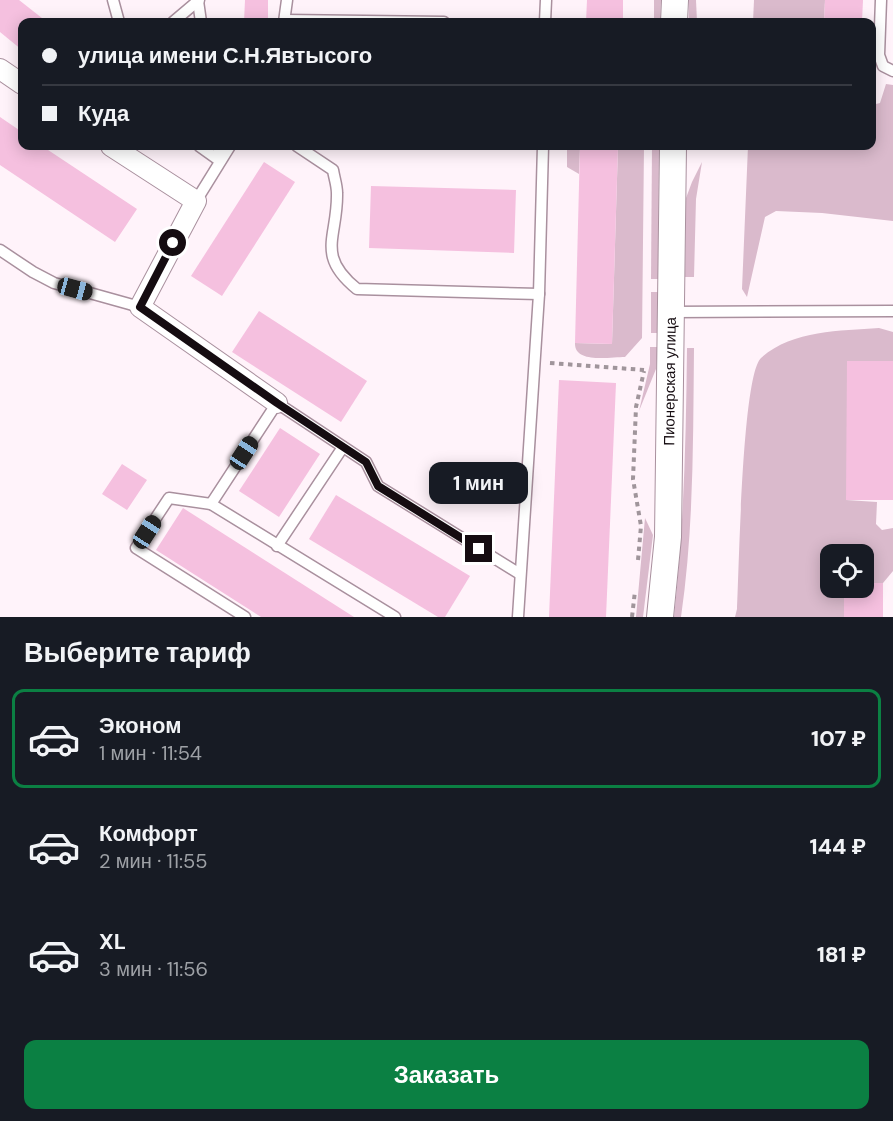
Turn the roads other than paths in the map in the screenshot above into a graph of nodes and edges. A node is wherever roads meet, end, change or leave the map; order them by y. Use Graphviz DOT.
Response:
graph roads {
  1 [pos="199,0"];
  2 [pos="287,0"];
  3 [pos="546,0"];
  4 [pos="675,0"];
  5 [pos="881,0"];
  6 [pos="111,1"];
  7 [pos="117,18"];
  8 [pos="178,18"];
  9 [pos="201,18"];
  10 [pos="285,18"];
  11 [pos="545,18"];
  12 [pos="674,18"];
  13 [pos="0,69"];
  14 [pos="893,71"];
  15 [pos="18,81"];
  16 [pos="117,150"];
  17 [pos="205,150"];
  18 [pos="219,150"];
  19 [pos="227,150"];
  20 [pos="303,150"];
  21 [pos="543,150"];
  22 [pos="673,150"];
  23 [pos="220,161"];
  24 [pos="196,201"];
  25 [pos="0,250"];
  26 [pos="539,294"];
  27 [pos="140,307"];
  28 [pos="893,311"];
  29 [pos="671,312"];
  30 [pos="277,403"];
  31 [pos="343,447"];
  32 [pos="211,504"];
  33 [pos="277,546"];
  34 [pos="520,574"];
  35 [pos="245,617"];
  36 [pos="395,617"];
  37 [pos="518,617"];
  38 [pos="660,617"];
  1 -- 8 [label="lane"];
  1 -- 9 [label="lane"];
  2 -- 10 [label="lane"];
  3 -- 11 [label="lane"];
  4 -- 12 [label="street"];
  5 -- 14 [label="lane"];
  6 -- 7 [label="lane"];
  13 -- 15 [label="street"];
  16 -- 24 [label="street"];
  17 -- 23 [label="lane"];
  18 -- 23 [label="lane"];
  19 -- 23 [label="lane"];
  20 -- 26 [label="lane"];
  21 -- 26 [label="lane"];
  22 -- 29 [label="street, Пионерская улица"];
  23 -- 24 [label="lane"];
  24 -- 27 [label="street"];
  25 -- 27 [label="lane"];
  26 -- 34 [label="lane"];
  27 -- 30 [label="street"];
  28 -- 29 [label="lane"];
  29 -- 38 [label="street, Пионерская улица"];
  30 -- 31 [label="lane"];
  30 -- 32 [label="lane"];
  31 -- 33 [label="lane"];
  31 -- 34 [label="lane"];
  32 -- 33 [label="lane"];
  32 -- 35 [label="lane"];
  33 -- 36 [label="lane"];
  34 -- 37 [label="lane"];
}
